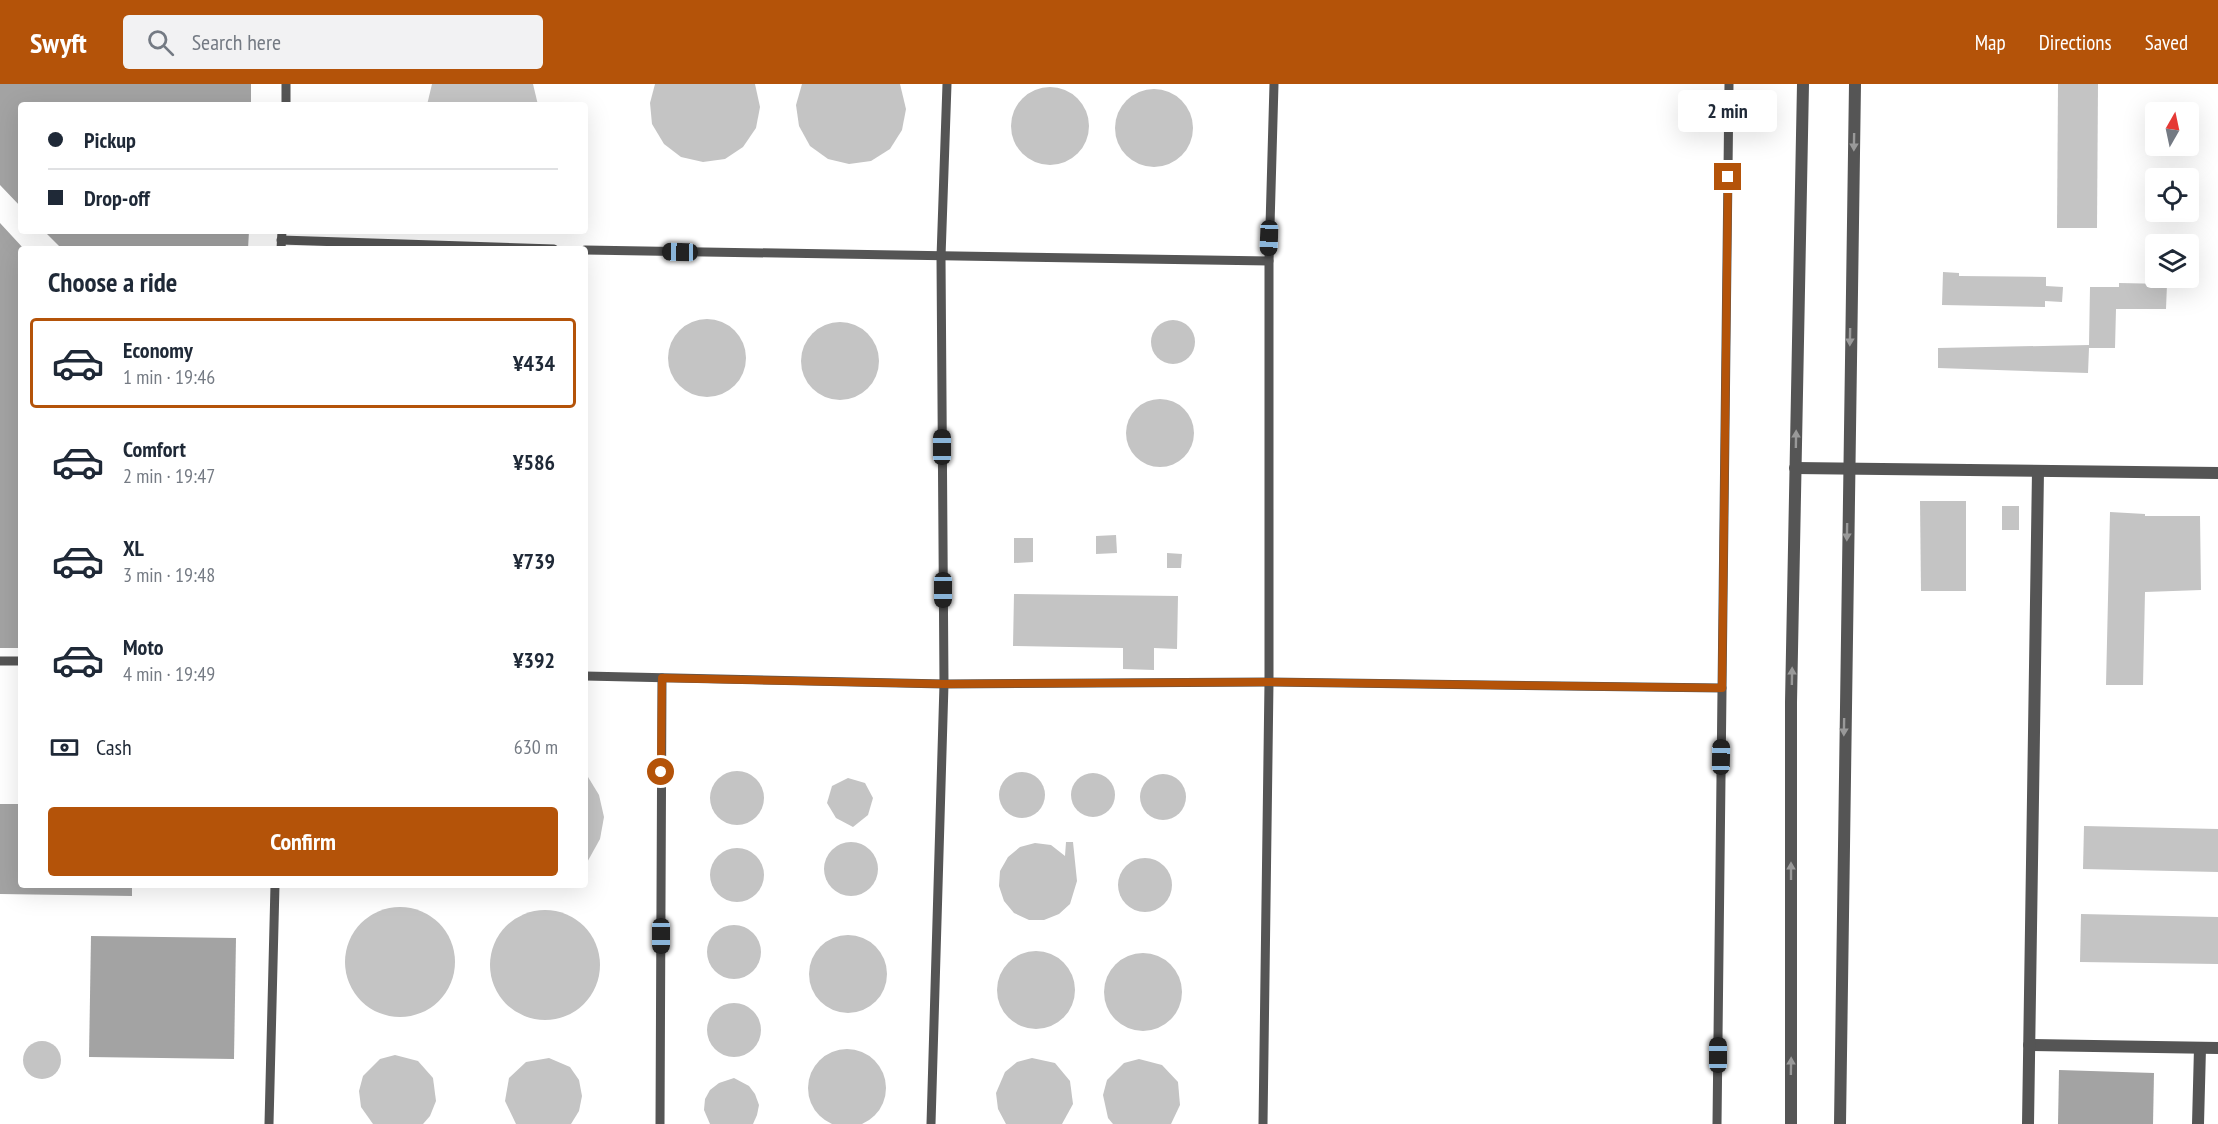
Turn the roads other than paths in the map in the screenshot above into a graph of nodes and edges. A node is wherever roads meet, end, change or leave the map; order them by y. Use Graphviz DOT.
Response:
graph roads {
  1 [pos="286,84"];
  2 [pos="947,84"];
  3 [pos="1274,84"];
  4 [pos="1729,84"];
  5 [pos="1803,84"];
  6 [pos="1855,84"];
  7 [pos="286,102"];
  8 [pos="281,240"];
  9 [pos="463,246"];
  10 [pos="588,250"];
  11 [pos="941,257"];
  12 [pos="1269,261"];
  13 [pos="1795,468"];
  14 [pos="1848,469"];
  15 [pos="2038,471"];
  16 [pos="2218,473"];
  17 [pos="0,661"];
  18 [pos="18,662"];
  19 [pos="588,676"];
  20 [pos="662,678"];
  21 [pos="1269,682"];
  22 [pos="944,684"];
  23 [pos="1722,688"];
  24 [pos="276,888"];
  25 [pos="2029,1045"];
  26 [pos="2200,1048"];
  27 [pos="2218,1048"];
  28 [pos="269,1124"];
  29 [pos="660,1124"];
  30 [pos="931,1124"];
  31 [pos="1263,1124"];
  32 [pos="1717,1124"];
  33 [pos="1791,1124"];
  34 [pos="1840,1124"];
  35 [pos="2028,1124"];
  36 [pos="2199,1124"];
  1 -- 7 [label="lane"];
  2 -- 11 [label="lane"];
  3 -- 12 [label="lane"];
  4 -- 23 [label="lane"];
  13 -- 5 [label="street, one-way"];
  6 -- 14 [label="street, one-way"];
  8 -- 9 [label="lane"];
  10 -- 11 [label="lane"];
  11 -- 12 [label="lane"];
  11 -- 22 [label="lane"];
  12 -- 21 [label="lane"];
  13 -- 14 [label="street"];
  33 -- 13 [label="street, one-way"];
  14 -- 15 [label="street"];
  14 -- 34 [label="street, one-way"];
  15 -- 16 [label="street"];
  15 -- 25 [label="street"];
  17 -- 18 [label="lane"];
  19 -- 20 [label="lane"];
  20 -- 22 [label="lane"];
  20 -- 29 [label="lane"];
  21 -- 22 [label="lane"];
  21 -- 23 [label="lane"];
  21 -- 31 [label="lane"];
  22 -- 30 [label="lane"];
  23 -- 32 [label="lane"];
  24 -- 28 [label="lane"];
  25 -- 26 [label="street"];
  25 -- 35 [label="street"];
  26 -- 27 [label="street"];
  26 -- 36 [label="street"];
}
